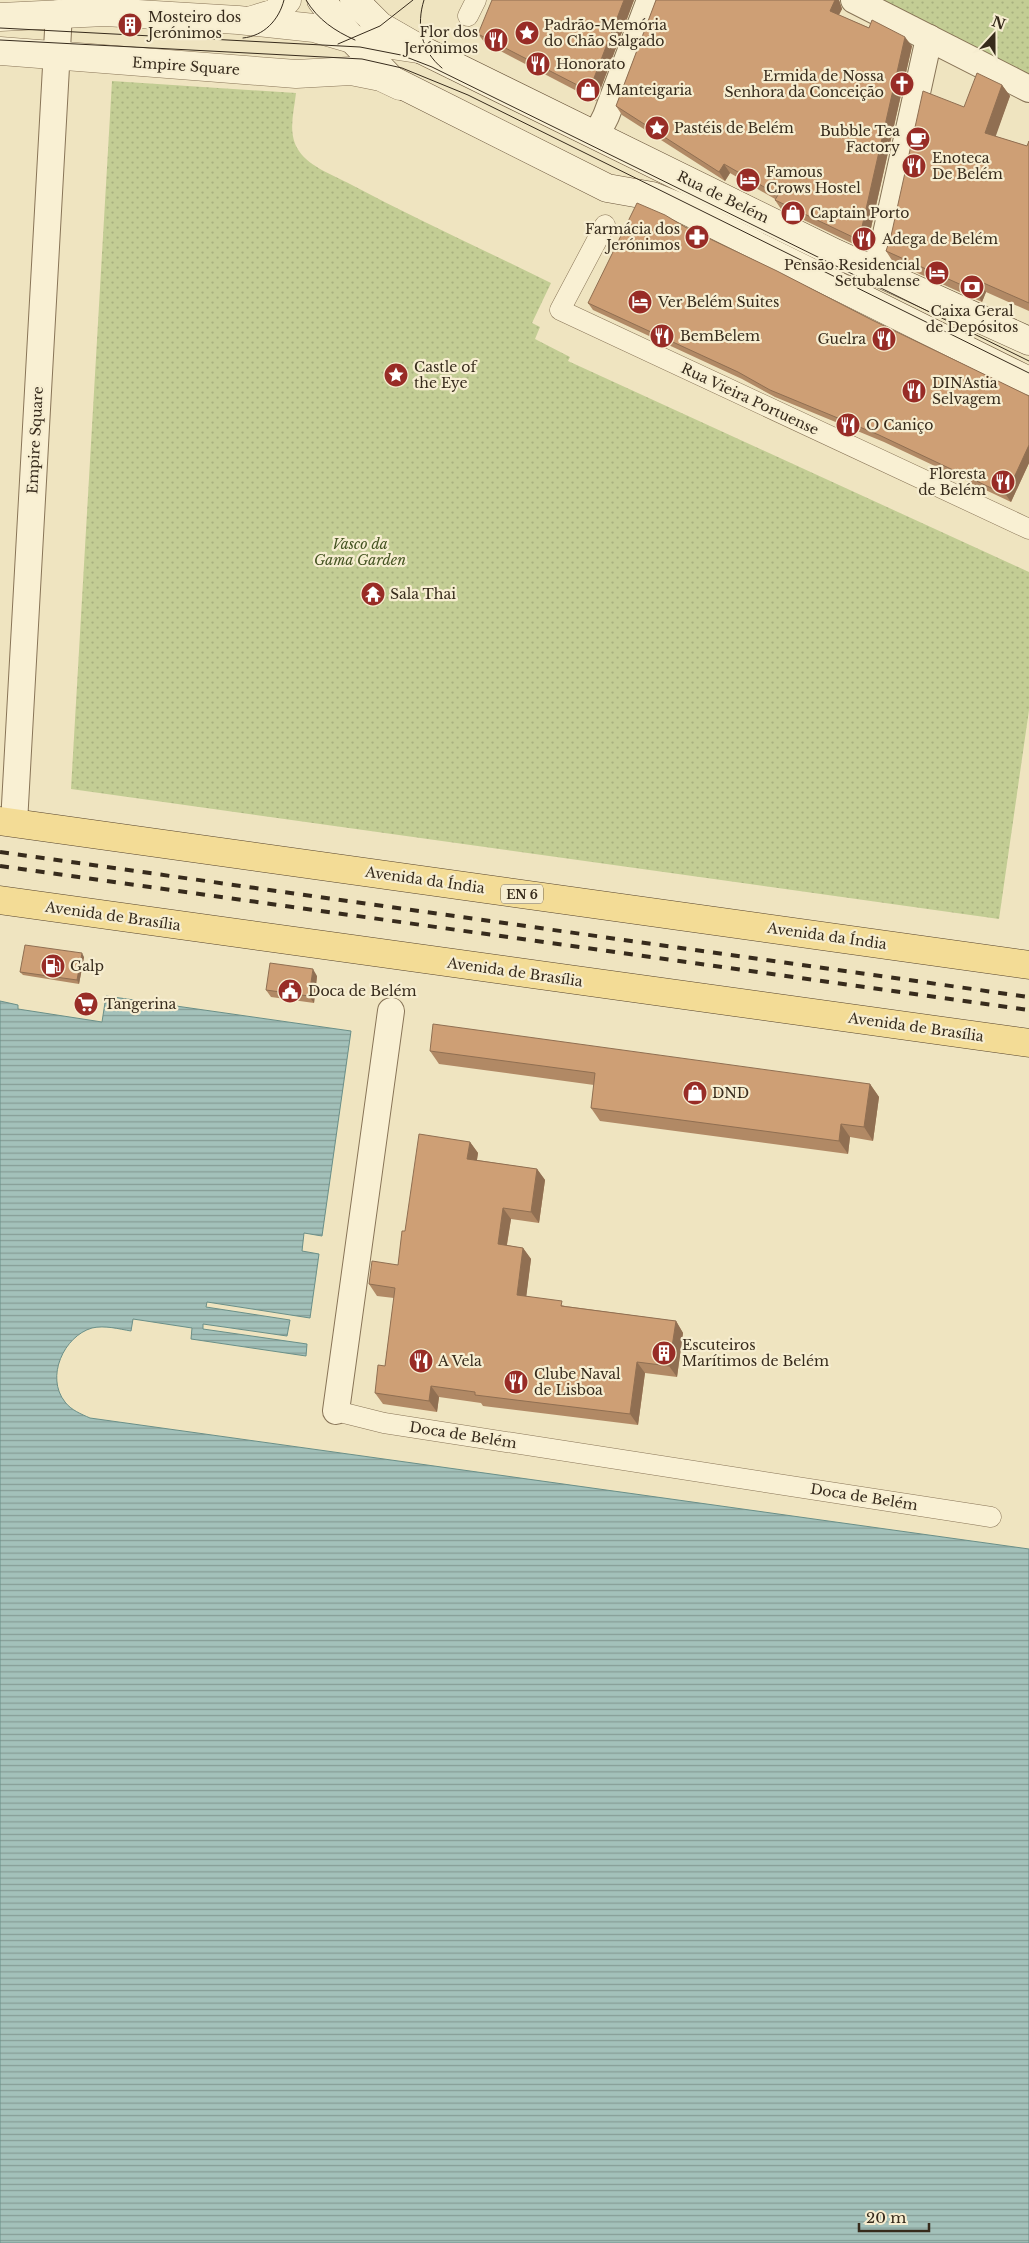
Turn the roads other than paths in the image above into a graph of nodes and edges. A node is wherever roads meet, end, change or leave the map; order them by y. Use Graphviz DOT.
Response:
graph roads {
  1 [pos="287,0"];
  2 [pos="321,0"];
  3 [pos="353,0"];
  4 [pos="650,0"];
  5 [pos="854,0"];
  6 [pos="0,17"];
  7 [pos="238,20"];
  8 [pos="58,27"];
  9 [pos="930,38"];
  10 [pos="352,39"];
  11 [pos="420,49"];
  12 [pos="0,51"];
  13 [pos="316,73"];
  14 [pos="1029,89"];
  15 [pos="424,97"];
  16 [pos="596,134"];
  17 [pos="605,224"];
  18 [pos="874,272"];
  19 [pos="1029,341"];
  20 [pos="1029,381"];
  21 [pos="1029,528"];
  22 [pos="7,822"];
  23 [pos="0,900"];
  24 [pos="1029,965"];
  25 [pos="391,1012"];
  26 [pos="1029,1043"];
  27 [pos="336,1412"];
  28 [pos="991,1517"];
  1 -- 7 [label="main road"];
  2 -- 10 [label="main road"];
  3 -- 10 [label="main road"];
  3 -- 11 [label="main road"];
  4 -- 16 [label="street"];
  5 -- 9 [label="street"];
  6 -- 8 [label="main road, Empire Square"];
  7 -- 8 [label="main road, Empire Square"];
  7 -- 10 [label="main road"];
  8 -- 12 [label="main road, Empire Square"];
  8 -- 13 [label="main road, Empire Square"];
  8 -- 22 [label="street, Empire Square"];
  9 -- 14 [label="street"];
  9 -- 18 [label="street"];
  10 -- 11 [label="main road"];
  10 -- 13 [label="main road"];
  10 -- 15 [label="main road"];
  11 -- 16 [label="main road, Rua de Belém"];
  13 -- 15 [label="main road, Empire Square"];
  15 -- 20 [label="main road, Rua de Belém"];
  16 -- 18 [label="main road, Rua de Belém"];
  17 -- 21 [label="street, Rua Vieira Portuense"];
  18 -- 19 [label="main road, Rua de Belém"];
  22 -- 24 [label="main road, Avenida da Índia / EN 6"];
  23 -- 26 [label="main road, Avenida de Brasília"];
  25 -- 27 [label="street, Doca de Belém"];
  27 -- 28 [label="street, Doca de Belém"];
}
